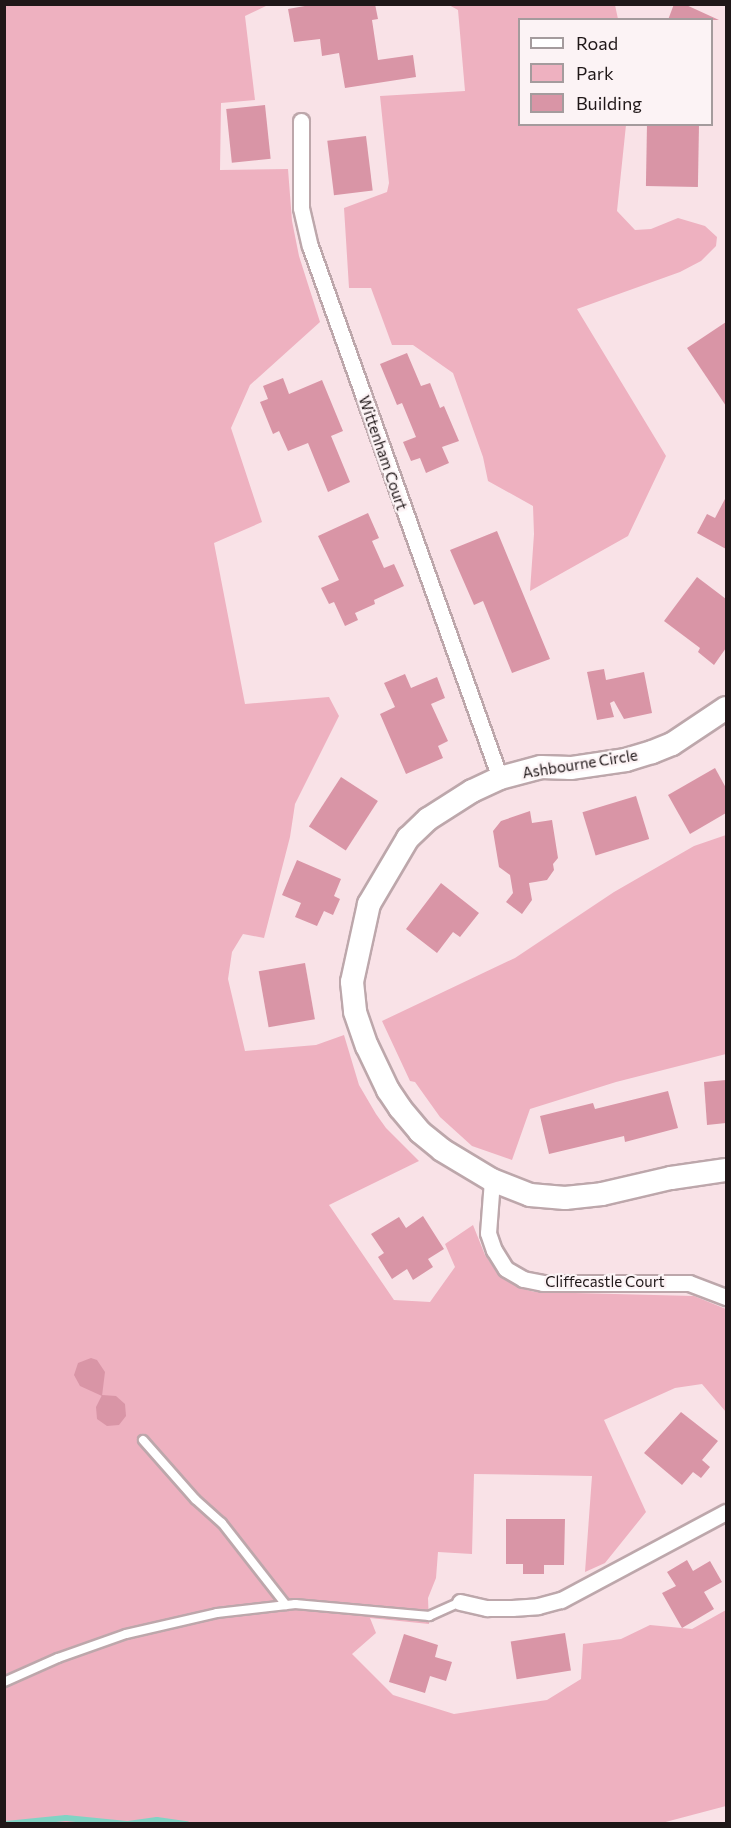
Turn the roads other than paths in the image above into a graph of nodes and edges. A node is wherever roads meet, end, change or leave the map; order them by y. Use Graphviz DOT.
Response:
graph roads {
  1 [pos="301,121"];
  2 [pos="726,708"];
  3 [pos="500,778"];
  4 [pos="726,1170"];
  5 [pos="492,1180"];
  6 [pos="726,1297"];
  7 [pos="143,1440"];
  8 [pos="726,1512"];
  9 [pos="460,1602"];
  10 [pos="286,1605"];
  11 [pos="4,1682"];
  1 -- 3 [label="street, Wittenham Court"];
  2 -- 3 [label="street, Ashbourne Circle"];
  3 -- 5 [label="street, Ashbourne Circle"];
  4 -- 5 [label="street, Ashbourne Circle"];
  5 -- 6 [label="street, Cliffecastle Court"];
  7 -- 10 [label="lane"];
  8 -- 9 [label="street"];
  9 -- 10 [label="lane"];
  10 -- 11 [label="lane"];
}
